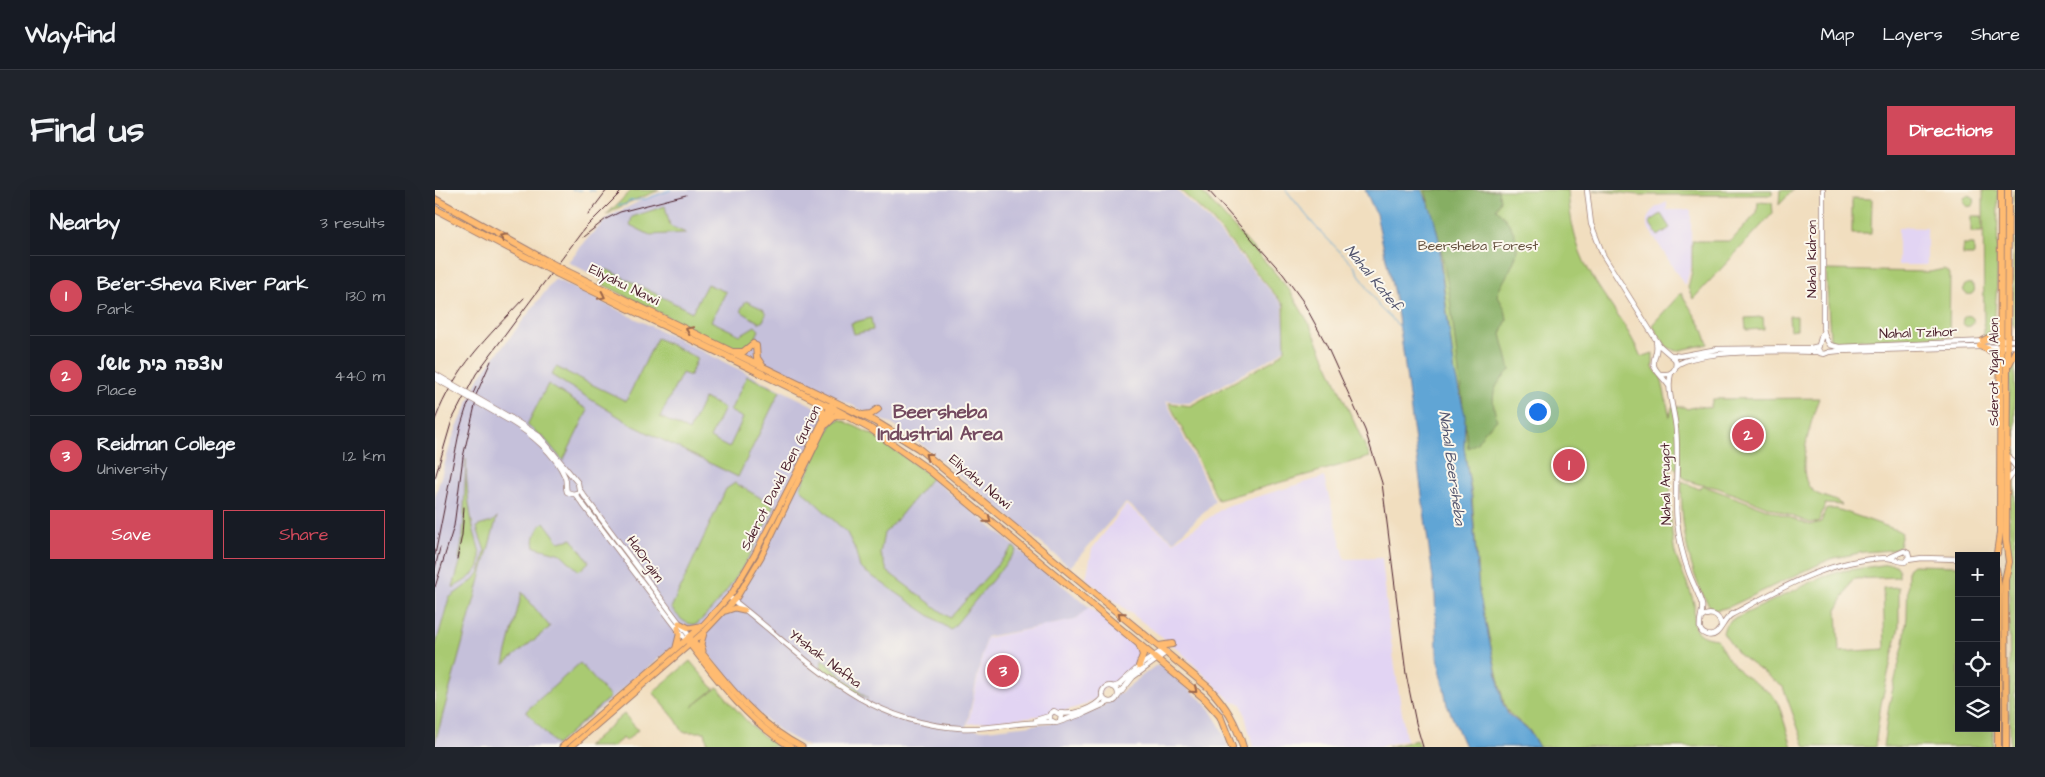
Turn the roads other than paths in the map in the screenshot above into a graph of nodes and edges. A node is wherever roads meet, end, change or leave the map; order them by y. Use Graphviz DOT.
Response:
graph roads {
  1 [pos="1587,190"];
  2 [pos="1823,190"];
  3 [pos="2001,190"];
  4 [pos="2008,190"];
  5 [pos="435,199"];
  6 [pos="435,210"];
  7 [pos="544,263"];
  8 [pos="560,272"];
  9 [pos="2004,321"];
  10 [pos="1823,328"];
  11 [pos="2015,335"];
  12 [pos="1653,336"];
  13 [pos="2015,340"];
  14 [pos="2004,343"];
  15 [pos="1828,344"];
  16 [pos="1982,344"];
  17 [pos="1820,345"];
  18 [pos="2015,346"];
  19 [pos="732,352"];
  20 [pos="1819,352"];
  21 [pos="1829,352"];
  22 [pos="2015,352"];
  23 [pos="1670,354"];
  24 [pos="1656,358"];
  25 [pos="2001,365"];
  26 [pos="1676,366"];
  27 [pos="764,368"];
  28 [pos="2007,372"];
  29 [pos="435,373"];
  30 [pos="1671,373"];
  31 [pos="1661,374"];
  32 [pos="435,379"];
  33 [pos="445,382"];
  34 [pos="1670,391"];
  35 [pos="817,401"];
  36 [pos="835,402"];
  37 [pos="832,408"];
  38 [pos="878,410"];
  39 [pos="860,414"];
  40 [pos="845,415"];
  41 [pos="510,420"];
  42 [pos="825,421"];
  43 [pos="2006,452"];
  44 [pos="2015,466"];
  45 [pos="2015,471"];
  46 [pos="576,481"];
  47 [pos="567,484"];
  48 [pos="2006,486"];
  49 [pos="579,489"];
  50 [pos="575,494"];
  51 [pos="1996,552"];
  52 [pos="2000,553"];
  53 [pos="1899,554"];
  54 [pos="2007,554"];
  55 [pos="1908,557"];
  56 [pos="1888,558"];
  57 [pos="1955,559"];
  58 [pos="1899,560"];
  59 [pos="2007,570"];
  60 [pos="2000,571"];
  61 [pos="1999,597"];
  62 [pos="731,599"];
  63 [pos="1701,603"];
  64 [pos="744,610"];
  65 [pos="725,611"];
  66 [pos="1731,614"];
  67 [pos="1714,615"];
  68 [pos="1701,619"];
  69 [pos="703,625"];
  70 [pos="678,626"];
  71 [pos="1721,626"];
  72 [pos="705,632"];
  73 [pos="690,641"];
  74 [pos="1137,641"];
  75 [pos="1165,651"];
  76 [pos="677,652"];
  77 [pos="702,656"];
  78 [pos="1156,656"];
  79 [pos="1139,666"];
  80 [pos="1113,687"];
  81 [pos="1103,696"];
  82 [pos="1118,696"];
  83 [pos="1109,702"];
  84 [pos="1060,713"];
  85 [pos="1049,716"];
  86 [pos="1060,721"];
  87 [pos="1051,722"];
  88 [pos="947,727"];
  89 [pos="562,747"];
  90 [pos="571,747"];
  91 [pos="791,747"];
  92 [pos="802,747"];
  93 [pos="1232,747"];
  94 [pos="1243,747"];
  95 [pos="1998,747"];
  96 [pos="2005,747"];
  1 -- 12 [label="street"];
  2 -- 10 [label="street, Nahal Kidron"];
  3 -- 9 [label="highway, Sderot Yigal Alon"];
  4 -- 9 [label="highway, Sderot Yigal Alon"];
  7 -- 5 [label="highway, one-way"];
  6 -- 7 [label="highway"];
  7 -- 8 [label="highway, bridge"];
  19 -- 8 [label="highway, Eliyahu Nawi, one-way"];
  8 -- 35 [label="highway, Eliyahu Nawi, one-way"];
  9 -- 11 [label="highway"];
  9 -- 14 [label="highway, Sderot Yigal Alon"];
  9 -- 16 [label="highway"];
  10 -- 15 [label="street, Nahal Kidron"];
  10 -- 17 [label="street, Nahal Kidron"];
  12 -- 23 [label="street"];
  12 -- 24 [label="street"];
  13 -- 14 [label="street"];
  14 -- 16 [label="street, Nahal Tzihor"];
  14 -- 18 [label="street"];
  14 -- 25 [label="highway, Sderot Yigal Alon"];
  14 -- 28 [label="highway, Sderot Yigal Alon"];
  15 -- 16 [label="street, Nahal Tzihor"];
  15 -- 17 [label="street, Nahal Tzihor"];
  15 -- 21 [label="street"];
  16 -- 21 [label="street, Nahal Tzihor"];
  16 -- 25 [label="highway"];
  17 -- 20 [label="street, Nahal Kidron"];
  17 -- 23 [label="street"];
  19 -- 27 [label="highway, Eliyahu Nawi"];
  19 -- 27 [label="highway"];
  20 -- 21 [label="street, Nahal Tzihor"];
  20 -- 26 [label="street"];
  22 -- 28 [label="highway"];
  23 -- 24 [label="street"];
  23 -- 26 [label="street"];
  24 -- 31 [label="street"];
  25 -- 51 [label="highway, Sderot Yigal Alon"];
  26 -- 30 [label="street"];
  27 -- 36 [label="highway, Eliyahu Nawi"];
  28 -- 43 [label="highway, Sderot Yigal Alon"];
  29 -- 33 [label="street"];
  30 -- 31 [label="street"];
  30 -- 34 [label="street, Nahal Arugot"];
  31 -- 34 [label="street, Nahal Arugot"];
  32 -- 33 [label="street"];
  33 -- 41 [label="street, bridge"];
  34 -- 63 [label="street, Nahal Arugot"];
  35 -- 37 [label="highway, Eliyahu Nawi"];
  35 -- 42 [label="highway"];
  36 -- 37 [label="main road, Sderot David Ben Gurion"];
  36 -- 39 [label="highway, Eliyahu Nawi"];
  37 -- 40 [label="highway, Eliyahu Nawi"];
  37 -- 42 [label="main road, Sderot David Ben Gurion"];
  38 -- 39 [label="highway"];
  75 -- 39 [label="highway, Eliyahu Nawi, one-way"];
  40 -- 42 [label="highway"];
  40 -- 74 [label="highway, Eliyahu Nawi, one-way"];
  41 -- 46 [label="street"];
  41 -- 47 [label="street"];
  42 -- 62 [label="main road, Sderot David Ben Gurion"];
  43 -- 44 [label="street"];
  43 -- 48 [label="highway, Sderot Yigal Alon"];
  45 -- 48 [label="street"];
  46 -- 47 [label="street"];
  46 -- 49 [label="street"];
  47 -- 50 [label="street"];
  48 -- 54 [label="highway, Sderot Yigal Alon"];
  49 -- 50 [label="street"];
  49 -- 70 [label="street, HaOrgim"];
  50 -- 70 [label="street, HaOrgim"];
  52 -- 54 [label="highway, Sderot Yigal Alon"];
  53 -- 55 [label="street"];
  53 -- 56 [label="street"];
  53 -- 58 [label="street"];
  54 -- 59 [label="highway, Sderot Yigal Alon"];
  55 -- 57 [label="street"];
  55 -- 58 [label="street"];
  56 -- 58 [label="street"];
  56 -- 66 [label="street"];
  59 -- 60 [label="highway"];
  59 -- 96 [label="highway, Sderot Yigal Alon"];
  61 -- 95 [label="highway"];
  62 -- 64 [label="street, Ytshak Nafha"];
  62 -- 65 [label="main road, Sderot David Ben Gurion"];
  62 -- 69 [label="main road, Sderot David Ben Gurion"];
  63 -- 67 [label="street, Nahal Arugot"];
  63 -- 68 [label="street, Nahal Arugot"];
  64 -- 65 [label="main road"];
  64 -- 88 [label="street, Ytshak Nafha"];
  65 -- 72 [label="main road, Sderot David Ben Gurion"];
  66 -- 67 [label="street"];
  66 -- 71 [label="street"];
  67 -- 68 [label="street"];
  67 -- 71 [label="street"];
  68 -- 71 [label="street"];
  69 -- 70 [label="main road"];
  69 -- 73 [label="main road, Sderot David Ben Gurion"];
  70 -- 73 [label="street, HaOrgim"];
  70 -- 76 [label="main road"];
  72 -- 73 [label="main road, Sderot David Ben Gurion"];
  72 -- 77 [label="main road"];
  73 -- 76 [label="main road, Sderot David Ben Gurion"];
  73 -- 77 [label="main road"];
  74 -- 78 [label="highway, Eliyahu Nawi"];
  74 -- 79 [label="highway"];
  75 -- 75 [label="highway"];
  75 -- 78 [label="street"];
  75 -- 94 [label="highway, Eliyahu Nawi"];
  76 -- 77 [label="main road"];
  76 -- 89 [label="main road, Sderot David Ben Gurion"];
  76 -- 90 [label="main road, Sderot David Ben Gurion"];
  77 -- 91 [label="main road"];
  77 -- 92 [label="main road"];
  78 -- 79 [label="street"];
  78 -- 82 [label="street"];
  78 -- 93 [label="highway, Eliyahu Nawi, one-way"];
  79 -- 80 [label="street"];
  80 -- 81 [label="street"];
  80 -- 82 [label="street"];
  81 -- 83 [label="street"];
  81 -- 84 [label="street"];
  82 -- 83 [label="street"];
  83 -- 86 [label="street"];
  84 -- 85 [label="street"];
  84 -- 86 [label="street"];
  85 -- 87 [label="street"];
  85 -- 88 [label="street, Ytshak Nafha"];
  86 -- 87 [label="street"];
  87 -- 88 [label="street, Ytshak Nafha"];
}
